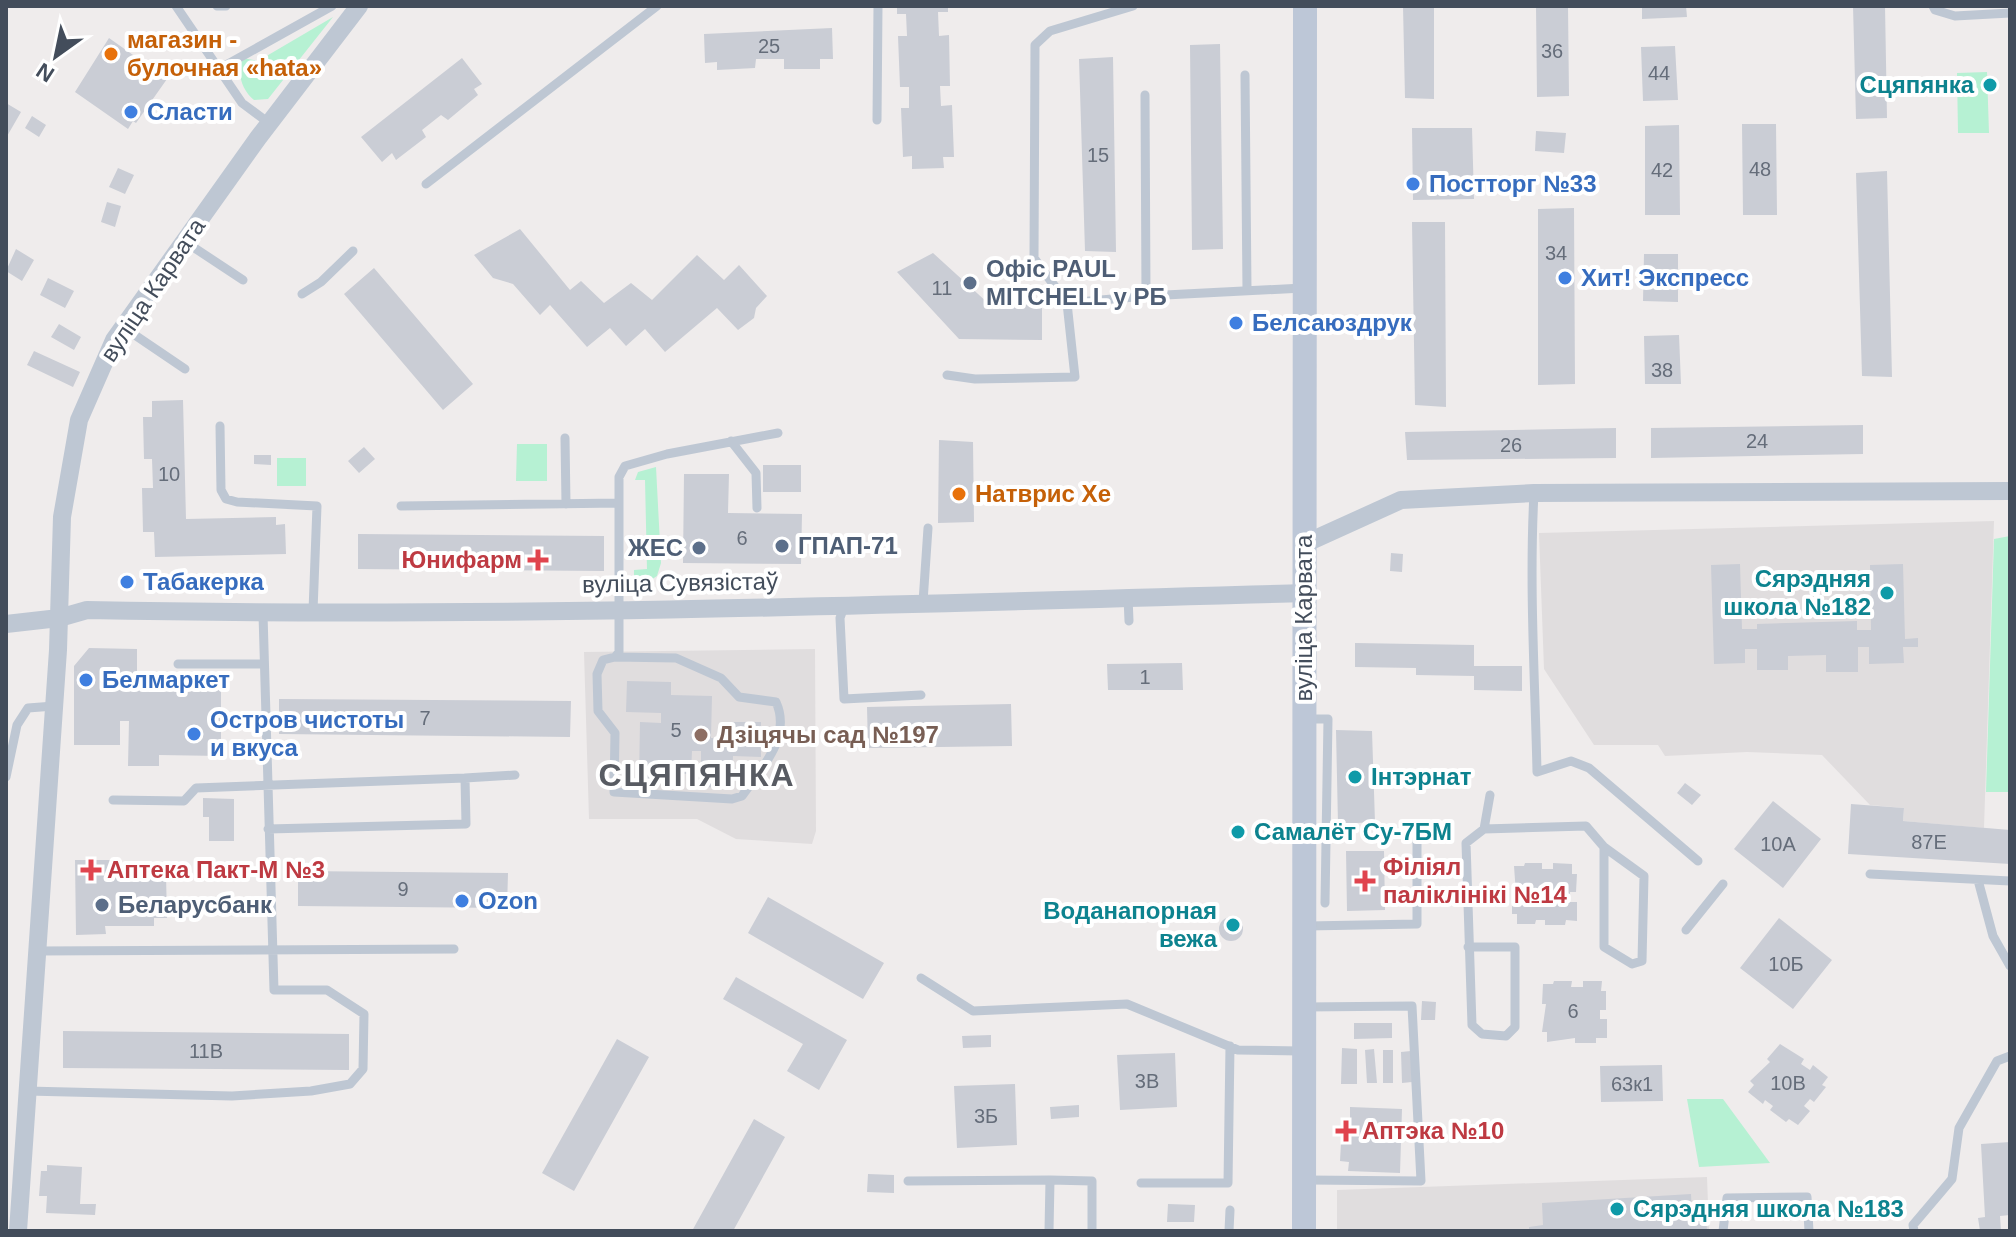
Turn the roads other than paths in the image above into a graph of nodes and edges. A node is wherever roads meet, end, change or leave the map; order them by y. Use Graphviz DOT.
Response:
graph roads {
  1 [pos="176,6"];
  2 [pos="217,6"];
  3 [pos="226,6"];
  4 [pos="332,6"];
  5 [pos="359,6"];
  6 [pos="657,6"];
  7 [pos="878,6"];
  8 [pos="1133,6"];
  9 [pos="1305,6"];
  10 [pos="1933,6"];
  11 [pos="2010,13"];
  12 [pos="219,69"];
  13 [pos="1245,75"];
  14 [pos="1145,95"];
  15 [pos="877,120"];
  16 [pos="269,123"];
  17 [pos="426,184"];
  18 [pos="184,241"];
  19 [pos="353,251"];
  20 [pos="243,280"];
  21 [pos="1303,288"];
  22 [pos="1247,290"];
  23 [pos="302,294"];
  24 [pos="1146,296"];
  25 [pos="1067,303"];
  26 [pos="123,327"];
  27 [pos="185,369"];
  28 [pos="947,375"];
  29 [pos="220,426"];
  30 [pos="778,433"];
  31 [pos="565,438"];
  32 [pos="731,441"];
  33 [pos="2010,491"];
  34 [pos="1534,493"];
  35 [pos="619,503"];
  36 [pos="566,504"];
  37 [pos="401,506"];
  38 [pos="757,508"];
  39 [pos="928,528"];
  40 [pos="1304,544"];
  41 [pos="1304,593"];
  42 [pos="1128,597"];
  43 [pos="923,602"];
  44 [pos="845,604"];
  45 [pos="617,609"];
  46 [pos="313,611"];
  47 [pos="263,614"];
  48 [pos="59,618"];
  49 [pos="1129,621"];
  50 [pos="6,624"];
  51 [pos="615,657"];
  52 [pos="178,664"];
  53 [pos="264,664"];
  54 [pos="921,695"];
  55 [pos="54,706"];
  56 [pos="1304,719"];
  57 [pos="515,775"];
  58 [pos="6,777"];
  59 [pos="465,778"];
  60 [pos="267,784"];
  61 [pos="1490,795"];
  62 [pos="113,800"];
  63 [pos="268,829"];
  64 [pos="1484,829"];
  65 [pos="1417,841"];
  66 [pos="1604,847"];
  67 [pos="1698,861"];
  68 [pos="1870,874"];
  69 [pos="1978,880"];
  70 [pos="2010,881"];
  71 [pos="1723,884"];
  72 [pos="1325,903"];
  73 [pos="1304,926"];
  74 [pos="1686,930"];
  75 [pos="1468,947"];
  76 [pos="270,949"];
  77 [pos="454,949"];
  78 [pos="37,951"];
  79 [pos="2010,966"];
  80 [pos="921,978"];
  81 [pos="1305,1007"];
  82 [pos="1230,1046"];
  83 [pos="1305,1051"];
  84 [pos="2010,1056"];
  85 [pos="27,1091"];
  86 [pos="1050,1180"];
  87 [pos="1305,1180"];
  88 [pos="908,1181"];
  89 [pos="1141,1183"];
  90 [pos="1230,1210"];
  91 [pos="18,1231"];
  92 [pos="1049,1231"];
  93 [pos="1092,1231"];
  94 [pos="1229,1231"];
  95 [pos="1304,1231"];
  96 [pos="1723,1231"];
  97 [pos="1809,1231"];
  98 [pos="1914,1231"];
  1 -- 12 [label="lane"];
  2 -- 3 [label="lane"];
  4 -- 12 [label="lane"];
  5 -- 16 [label="street, вуліца Карвата"];
  6 -- 17 [label="lane"];
  7 -- 15 [label="lane"];
  8 -- 25 [label="lane"];
  9 -- 21 [label="street, вуліца Карвата"];
  10 -- 11 [label="lane"];
  12 -- 16 [label="lane"];
  13 -- 22 [label="lane"];
  14 -- 24 [label="lane"];
  16 -- 18 [label="street, вуліца Карвата"];
  18 -- 20 [label="lane"];
  18 -- 26 [label="street, вуліца Карвата"];
  19 -- 23 [label="lane"];
  21 -- 22 [label="lane"];
  21 -- 40 [label="street, вуліца Карвата"];
  22 -- 24 [label="lane"];
  24 -- 25 [label="lane"];
  25 -- 28 [label="lane"];
  26 -- 27 [label="lane"];
  26 -- 48 [label="street, вуліца Карвата"];
  29 -- 46 [label="lane"];
  30 -- 32 [label="lane"];
  31 -- 36 [label="lane"];
  32 -- 35 [label="lane"];
  32 -- 38 [label="lane"];
  33 -- 34 [label="street"];
  34 -- 40 [label="street"];
  34 -- 67 [label="lane"];
  35 -- 36 [label="lane"];
  35 -- 45 [label="lane"];
  36 -- 37 [label="lane"];
  39 -- 43 [label="lane"];
  40 -- 41 [label="street, вуліца Карвата"];
  41 -- 42 [label="street, вуліца Сувязістаў"];
  41 -- 56 [label="street, вуліца Карвата"];
  42 -- 43 [label="street, вуліца Сувязістаў"];
  42 -- 49 [label="lane"];
  43 -- 44 [label="street, вуліца Сувязістаў"];
  44 -- 45 [label="street, вуліца Сувязістаў"];
  44 -- 54 [label="lane"];
  45 -- 46 [label="street, вуліца Сувязістаў"];
  45 -- 51 [label="lane"];
  46 -- 47 [label="street, вуліца Сувязістаў"];
  47 -- 48 [label="street, вуліца Сувязістаў"];
  47 -- 53 [label="lane"];
  48 -- 50 [label="street, вуліца Сувязістаў"];
  48 -- 55 [label="street, вуліца Карвата"];
  51 -- 51 [label="lane"];
  52 -- 53 [label="lane"];
  53 -- 60 [label="lane"];
  55 -- 58 [label="lane"];
  55 -- 78 [label="street, вуліца Карвата"];
  56 -- 72 [label="lane"];
  56 -- 73 [label="street, вуліца Карвата"];
  57 -- 59 [label="lane"];
  59 -- 60 [label="lane"];
  59 -- 63 [label="lane"];
  60 -- 62 [label="lane"];
  60 -- 63 [label="lane"];
  61 -- 64 [label="lane"];
  63 -- 76 [label="lane"];
  64 -- 66 [label="lane"];
  64 -- 75 [label="lane"];
  65 -- 73 [label="lane"];
  66 -- 66 [label="lane"];
  68 -- 69 [label="lane"];
  69 -- 70 [label="lane"];
  69 -- 79 [label="lane"];
  71 -- 74 [label="lane"];
  73 -- 81 [label="street, вуліца Карвата"];
  75 -- 75 [label="lane"];
  76 -- 77 [label="lane"];
  76 -- 78 [label="lane"];
  76 -- 85 [label="lane"];
  78 -- 85 [label="street, вуліца Карвата"];
  80 -- 82 [label="lane"];
  81 -- 83 [label="street, вуліца Карвата"];
  81 -- 87 [label="lane"];
  82 -- 83 [label="lane"];
  82 -- 89 [label="lane"];
  83 -- 87 [label="street, вуліца Карвата"];
  84 -- 98 [label="lane"];
  85 -- 91 [label="street, вуліца Карвата"];
  86 -- 88 [label="lane"];
  86 -- 92 [label="lane"];
  86 -- 93 [label="lane"];
  87 -- 95 [label="street, вуліца Карвата"];
  90 -- 94 [label="lane"];
  96 -- 97 [label="lane"];
}
